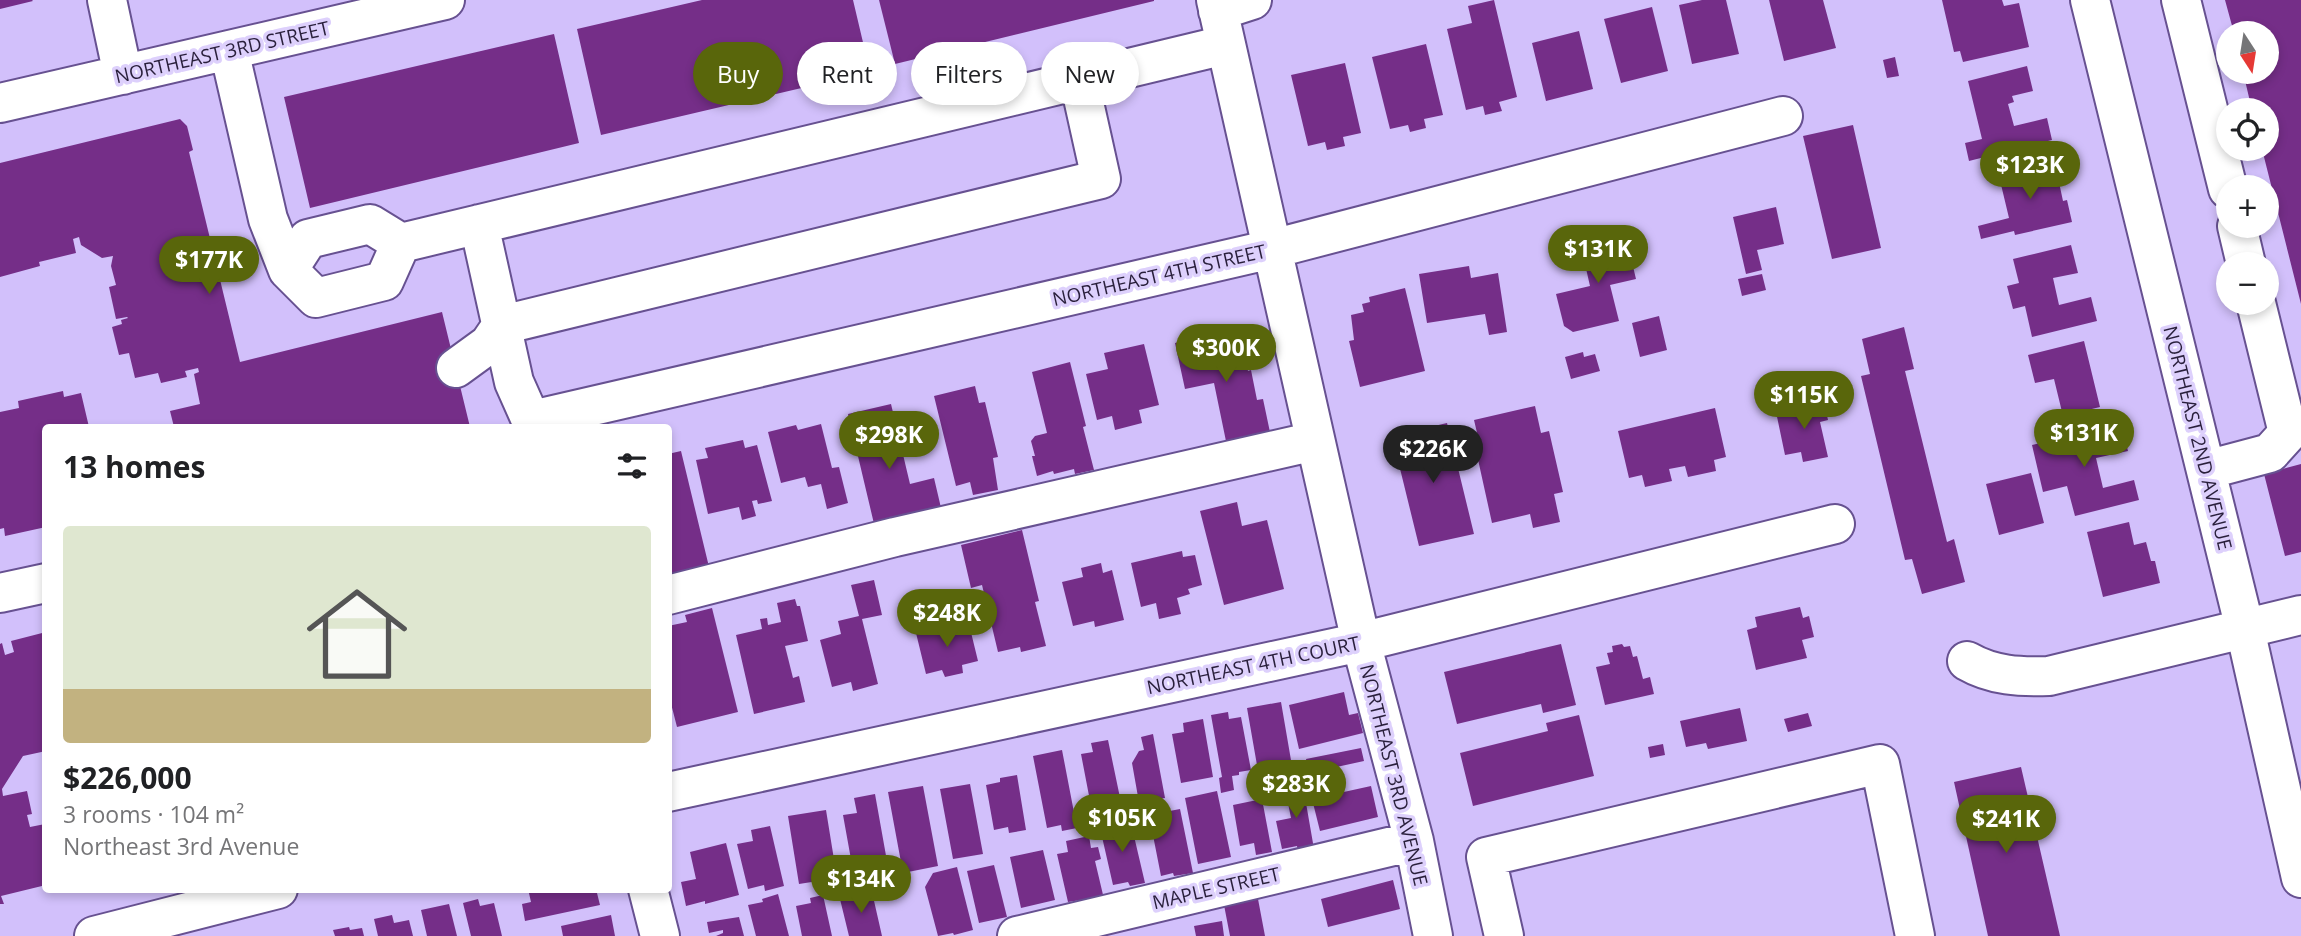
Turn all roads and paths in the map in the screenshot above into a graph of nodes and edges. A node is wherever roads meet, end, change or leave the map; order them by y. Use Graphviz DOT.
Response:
graph roads {
  1 [pos="107,0"];
  2 [pos="444,0"];
  3 [pos="2090,0"];
  4 [pos="2181,0"];
  5 [pos="374,8"];
  6 [pos="1228,14"];
  7 [pos="229,50"];
  8 [pos="1139,53"];
  9 [pos="123,75"];
  10 [pos="1041,89"];
  11 [pos="0,103"];
  12 [pos="1085,105"];
  13 [pos="1783,116"];
  14 [pos="2225,175"];
  15 [pos="479,224"];
  16 [pos="401,243"];
  17 [pos="1272,249"];
  18 [pos="288,270"];
  19 [pos="2259,315"];
  20 [pos="502,325"];
  21 [pos="456,368"];
  22 [pos="533,423"];
  23 [pos="1315,441"];
  24 [pos="2206,470"];
  25 [pos="1835,524"];
  26 [pos="42,584"];
  27 [pos="0,593"];
  28 [pos="672,594"];
  29 [pos="2301,615"];
  30 [pos="2245,629"];
  31 [pos="1360,642"];
  32 [pos="1967,661"];
  33 [pos="672,791"];
  34 [pos="1414,841"];
  35 [pos="2301,878"];
  36 [pos="649,893"];
  37 [pos="228,895"];
  38 [pos="94,936"];
  39 [pos="660,936"];
  40 [pos="1017,936"];
  41 [pos="1433,936"];
  42 [pos="1504,936"];
  43 [pos="1915,936"];
  1 -- 9 [label="street"];
  2 -- 5 [label="street, NORTHEAST 3RD STREET"];
  3 -- 24 [label="street, NORTHEAST 2ND AVENUE"];
  4 -- 14 [label="street"];
  5 -- 7 [label="street, NORTHEAST 3RD STREET"];
  6 -- 8 [label="street"];
  6 -- 17 [label="street, NORTHEAST 3RD AVENUE"];
  7 -- 9 [label="street, NORTHEAST 3RD STREET"];
  7 -- 18 [label="street"];
  9 -- 11 [label="street, NORTHEAST 3RD STREET"];
  10 -- 15 [label="street"];
  12 -- 20 [label="street"];
  13 -- 17 [label="street, NORTHEAST 4TH STREET"];
  15 -- 16 [label="street"];
  15 -- 20 [label="street"];
  16 -- 18 [label="street"];
  16 -- 18 [label="street"];
  17 -- 22 [label="street, NORTHEAST 4TH STREET"];
  17 -- 23 [label="street, NORTHEAST 3RD AVENUE"];
  19 -- 24 [label="street"];
  20 -- 21 [label="street"];
  20 -- 22 [label="street"];
  23 -- 28 [label="street"];
  23 -- 31 [label="street, NORTHEAST 3RD AVENUE"];
  24 -- 30 [label="street, NORTHEAST 2ND AVENUE"];
  25 -- 31 [label="street, NORTHEAST 4TH COURT"];
  26 -- 27 [label="street"];
  29 -- 30 [label="street"];
  30 -- 32 [label="street"];
  30 -- 35 [label="street, NORTHEAST 2ND AVENUE"];
  31 -- 33 [label="street, NORTHEAST 4TH COURT"];
  31 -- 34 [label="street, NORTHEAST 3RD AVENUE"];
  34 -- 40 [label="street, MAPLE STREET"];
  34 -- 41 [label="street, NORTHEAST 3RD AVENUE"];
  36 -- 39 [label="street"];
  37 -- 38 [label="street"];
  42 -- 43 [label="street"];
}
